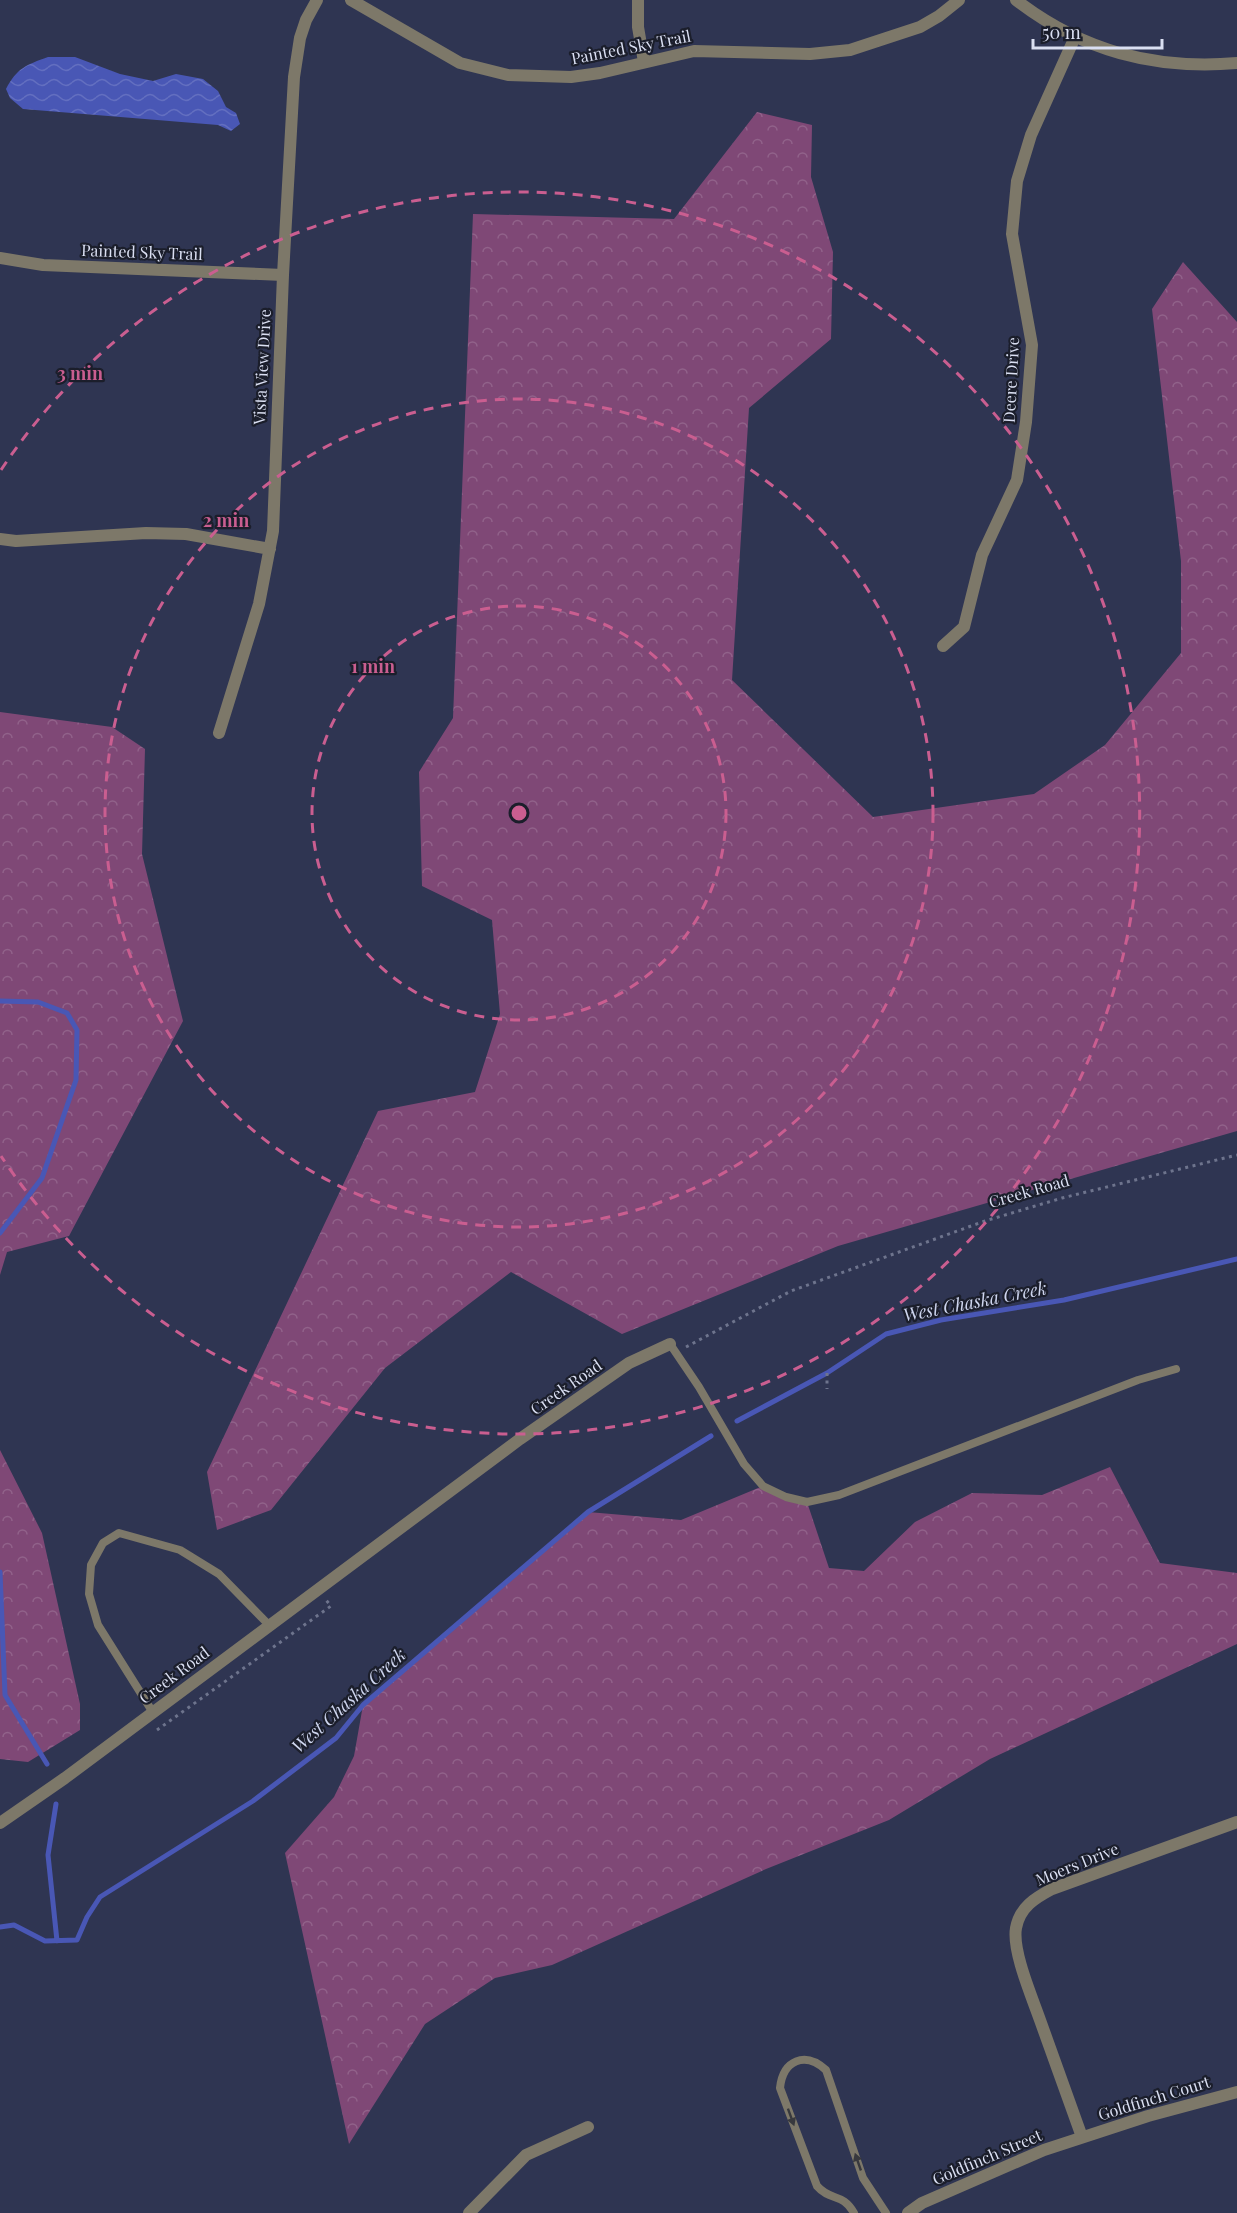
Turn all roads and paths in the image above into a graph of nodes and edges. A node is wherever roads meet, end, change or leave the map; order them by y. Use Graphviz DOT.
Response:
graph roads {
  1 [pos="316,0"];
  2 [pos="351,0"];
  3 [pos="638,0"];
  4 [pos="959,0"];
  5 [pos="1016,0"];
  6 [pos="1075,37"];
  7 [pos="644,62"];
  8 [pos="1237,63"];
  9 [pos="0,258"];
  10 [pos="283,275"];
  11 [pos="0,539"];
  12 [pos="270,549"];
  13 [pos="943,646"];
  14 [pos="219,733"];
  15 [pos="1237,1155"];
  16 [pos="670,1344"];
  17 [pos="1176,1369"];
  18 [pos="827,1372"];
  19 [pos="827,1389"];
  20 [pos="269,1625"];
  21 [pos="152,1711"];
  22 [pos="1237,1822"];
  23 [pos="0,1823"];
  24 [pos="1237,2092"];
  25 [pos="588,2127"];
  26 [pos="1082,2138"];
  27 [pos="469,2213"];
  28 [pos="854,2213"];
  29 [pos="886,2213"];
  30 [pos="908,2213"];
  1 -- 10 [label="street, Vista View Drive"];
  2 -- 7 [label="street, Painted Sky Trail"];
  3 -- 7 [label="street"];
  4 -- 7 [label="street, Painted Sky Trail"];
  5 -- 6 [label="street"];
  6 -- 8 [label="street"];
  6 -- 13 [label="street, Deere Drive"];
  9 -- 10 [label="street, Painted Sky Trail"];
  10 -- 12 [label="street, Vista View Drive"];
  11 -- 12 [label="street"];
  12 -- 14 [label="street, Vista View Drive"];
  15 -- 16 [label="path, Creek Road"];
  16 -- 17 [label="lane"];
  16 -- 20 [label="street, Creek Road"];
  18 -- 19 [label="path"];
  20 -- 21 [label="street, Creek Road"];
  20 -- 21 [label="lane"];
  21 -- 23 [label="street, Creek Road"];
  22 -- 26 [label="street, Moers Drive"];
  24 -- 26 [label="street, Goldfinch Court"];
  25 -- 27 [label="street"];
  26 -- 30 [label="street, Goldfinch Street"];
  29 -- 28 [label="lane, one-way"];
}
